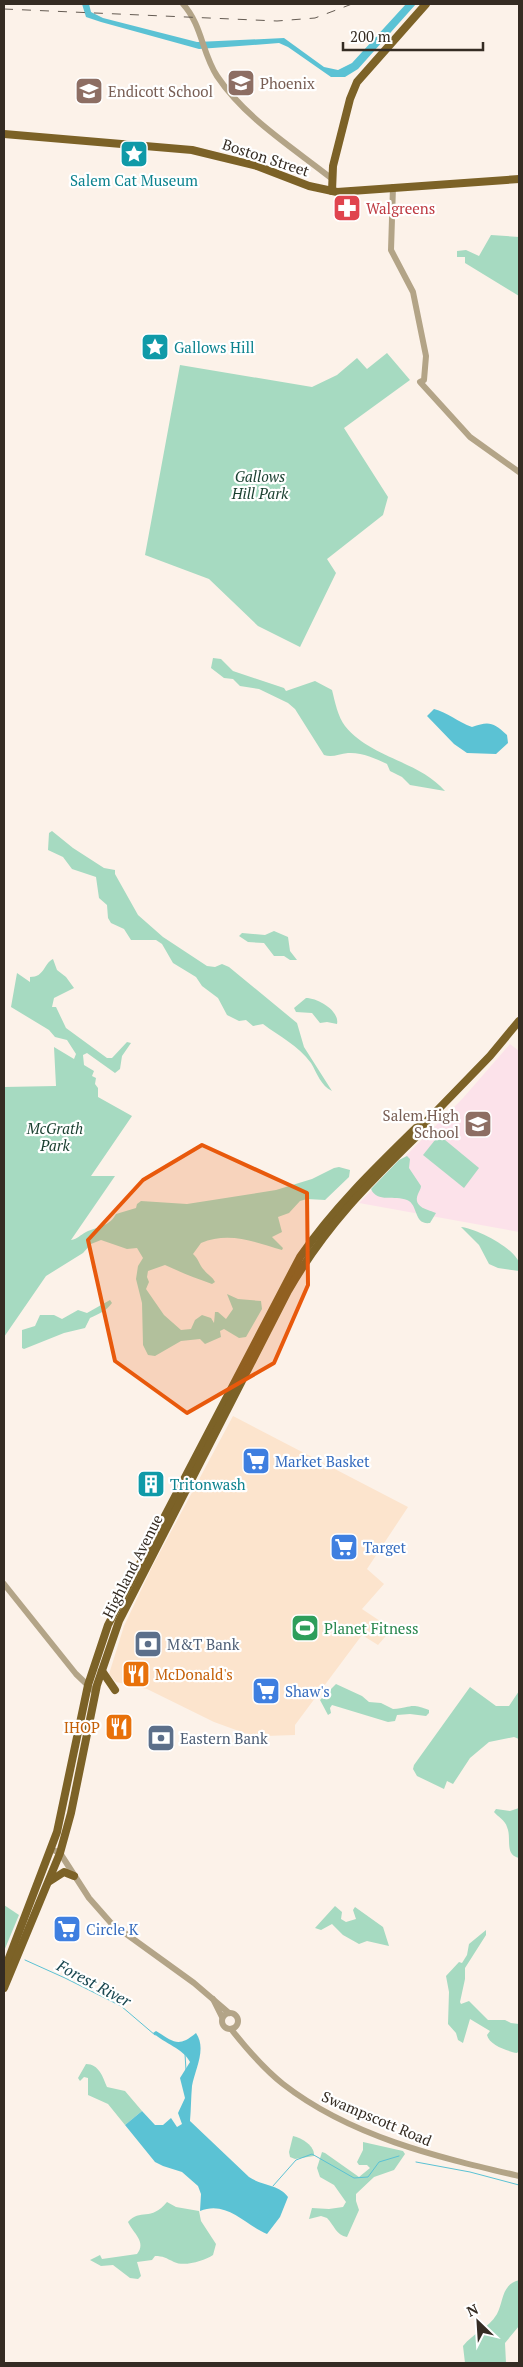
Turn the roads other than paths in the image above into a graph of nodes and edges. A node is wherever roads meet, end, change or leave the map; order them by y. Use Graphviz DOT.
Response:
graph roads {
  1 [pos="183,4"];
  2 [pos="426,4"];
  3 [pos="4,134"];
  4 [pos="331,178"];
  5 [pos="519,179"];
  6 [pos="393,187"];
  7 [pos="332,191"];
  8 [pos="519,472"];
  9 [pos="519,1021"];
  10 [pos="423,1125"];
  11 [pos="4,1584"];
  12 [pos="102,1671"];
  13 [pos="88,1685"];
  14 [pos="96,1689"];
  15 [pos="115,1690"];
  16 [pos="51,1849"];
  17 [pos="60,1853"];
  18 [pos="74,1876"];
  19 [pos="47,1884"];
  20 [pos="4,1971"];
  21 [pos="4,1988"];
  22 [pos="213,1998"];
  23 [pos="229,2012"];
  24 [pos="222,2017"];
  25 [pos="234,2027"];
  26 [pos="519,2176"];
  1 -- 4 [label="street"];
  2 -- 4 [label="main road"];
  3 -- 7 [label="main road, Boston Street"];
  4 -- 7 [label="main road"];
  5 -- 6 [label="main road, Boston Street"];
  6 -- 7 [label="main road, Boston Street"];
  6 -- 8 [label="street"];
  9 -- 10 [label="main road, Highland Avenue"];
  10 -- 12 [label="main road, Highland Avenue"];
  10 -- 13 [label="main road, Highland Avenue"];
  11 -- 13 [label="street"];
  12 -- 14 [label="main road, Highland Avenue"];
  12 -- 15 [label="main road"];
  13 -- 14 [label="street"];
  13 -- 16 [label="main road, Highland Avenue"];
  14 -- 17 [label="main road, Highland Avenue"];
  16 -- 17 [label="street"];
  16 -- 20 [label="main road, Highland Avenue"];
  17 -- 18 [label="street"];
  17 -- 19 [label="main road, Highland Avenue"];
  18 -- 19 [label="main road"];
  18 -- 22 [label="street"];
  19 -- 21 [label="main road, Highland Avenue"];
  22 -- 23 [label="street"];
  22 -- 24 [label="street"];
  23 -- 24 [label="street"];
  23 -- 25 [label="street"];
  24 -- 25 [label="street"];
  25 -- 26 [label="street, Swampscott Road"];
}
